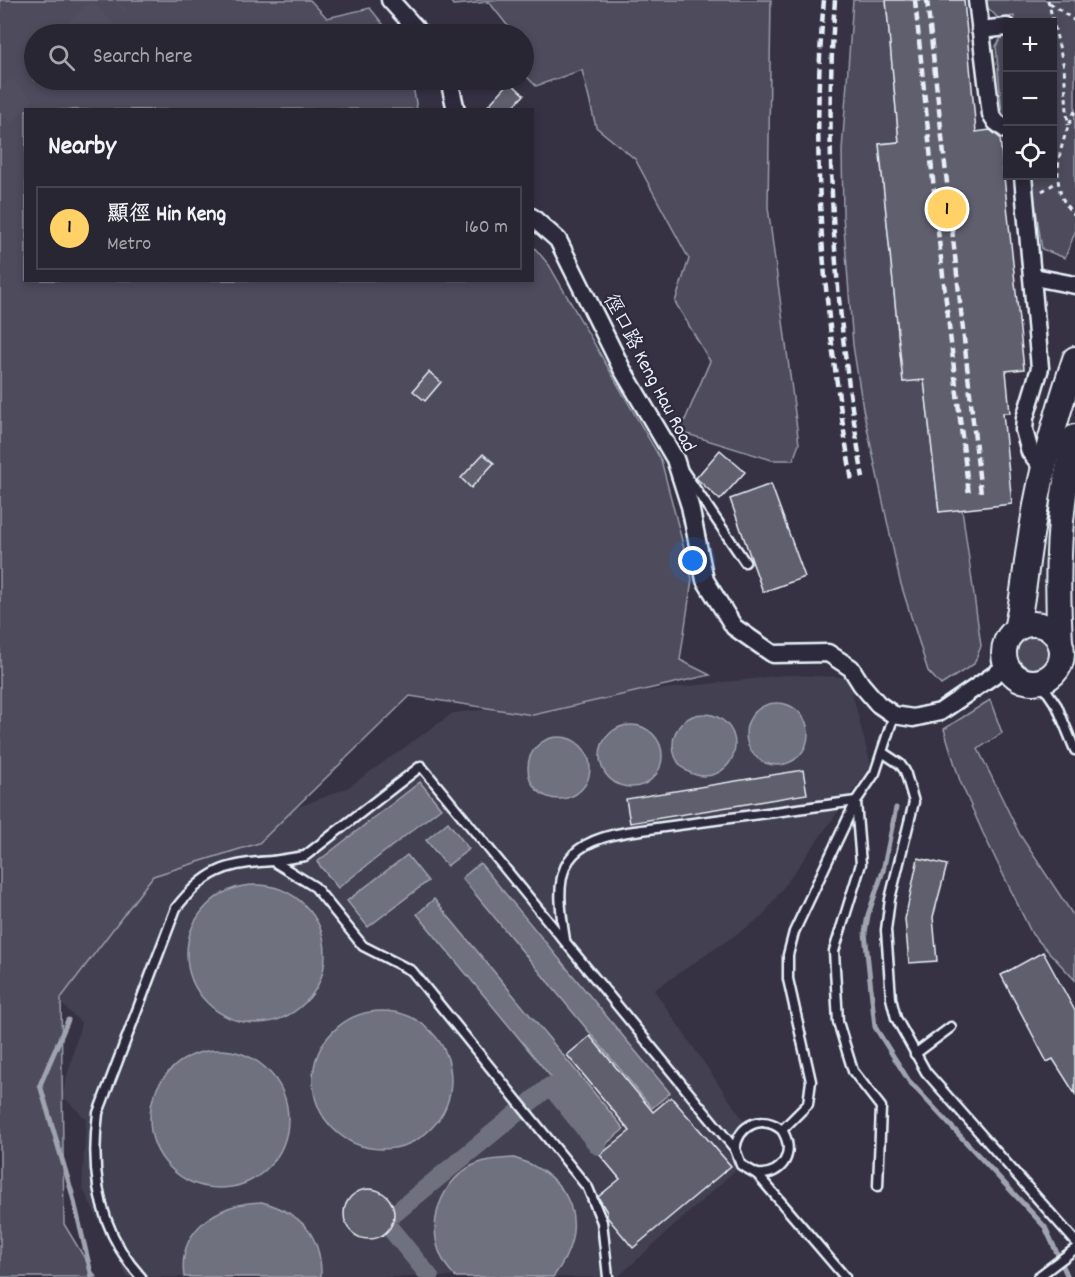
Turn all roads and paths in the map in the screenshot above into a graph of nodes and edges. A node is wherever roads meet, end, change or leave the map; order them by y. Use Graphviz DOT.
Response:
graph roads {
  1 [pos="390,0"];
  2 [pos="977,0"];
  3 [pos="1048,1"];
  4 [pos="1075,21"];
  5 [pos="412,24"];
  6 [pos="1003,27"];
  7 [pos="980,30"];
  8 [pos="451,90"];
  9 [pos="456,108"];
  10 [pos="1075,111"];
  11 [pos="1068,125"];
  12 [pos="1003,127"];
  13 [pos="1024,180"];
  14 [pos="1060,181"];
  15 [pos="1026,196"];
  16 [pos="1075,214"];
  17 [pos="534,219"];
  18 [pos="1034,277"];
  19 [pos="1075,285"];
  20 [pos="1075,359"];
  21 [pos="1074,447"];
  22 [pos="672,454"];
  23 [pos="1058,487"];
  24 [pos="746,562"];
  25 [pos="1016,629"];
  26 [pos="1060,642"];
  27 [pos="1007,666"];
  28 [pos="1040,681"];
  29 [pos="894,715"];
  30 [pos="1075,750"];
  31 [pos="882,752"];
  32 [pos="856,801"];
  33 [pos="273,861"];
  34 [pos="565,940"];
  35 [pos="951,1027"];
  36 [pos="915,1053"];
  37 [pos="782,1130"];
  38 [pos="735,1149"];
  39 [pos="757,1174"];
  40 [pos="878,1186"];
  41 [pos="1075,1241"];
  42 [pos="1072,1251"];
  43 [pos="1042,1275"];
  44 [pos="141,1277"];
  45 [pos="608,1277"];
  46 [pos="845,1277"];
  1 -- 5 [label="street"];
  2 -- 7 [label="street"];
  3 -- 4 [label="path"];
  3 -- 11 [label="path"];
  6 -- 7 [label="street"];
  7 -- 12 [label="street"];
  8 -- 9 [label="street"];
  10 -- 11 [label="path"];
  11 -- 14 [label="path"];
  13 -- 15 [label="street"];
  14 -- 15 [label="path"];
  14 -- 16 [label="path"];
  15 -- 18 [label="street"];
  17 -- 22 [label="street, 徑口路 Keng Hau Road"];
  18 -- 19 [label="street"];
  18 -- 23 [label="street"];
  20 -- 23 [label="street"];
  21 -- 23 [label="street"];
  22 -- 24 [label="lane"];
  22 -- 29 [label="street, 徑口路 Keng Hau Road"];
  23 -- 25 [label="street"];
  23 -- 26 [label="street"];
  25 -- 26 [label="street"];
  25 -- 27 [label="street"];
  26 -- 28 [label="street"];
  27 -- 28 [label="street"];
  27 -- 29 [label="street"];
  28 -- 30 [label="lane"];
  29 -- 31 [label="lane"];
  31 -- 32 [label="lane"];
  31 -- 36 [label="lane"];
  32 -- 34 [label="lane"];
  32 -- 37 [label="lane"];
  32 -- 40 [label="lane"];
  33 -- 34 [label="lane"];
  33 -- 44 [label="lane"];
  33 -- 45 [label="lane"];
  34 -- 38 [label="lane"];
  35 -- 36 [label="lane"];
  36 -- 41 [label="lane"];
  37 -- 38 [label="lane"];
  37 -- 39 [label="lane"];
  38 -- 39 [label="lane"];
  39 -- 46 [label="lane"];
  42 -- 43 [label="lane"];
}
